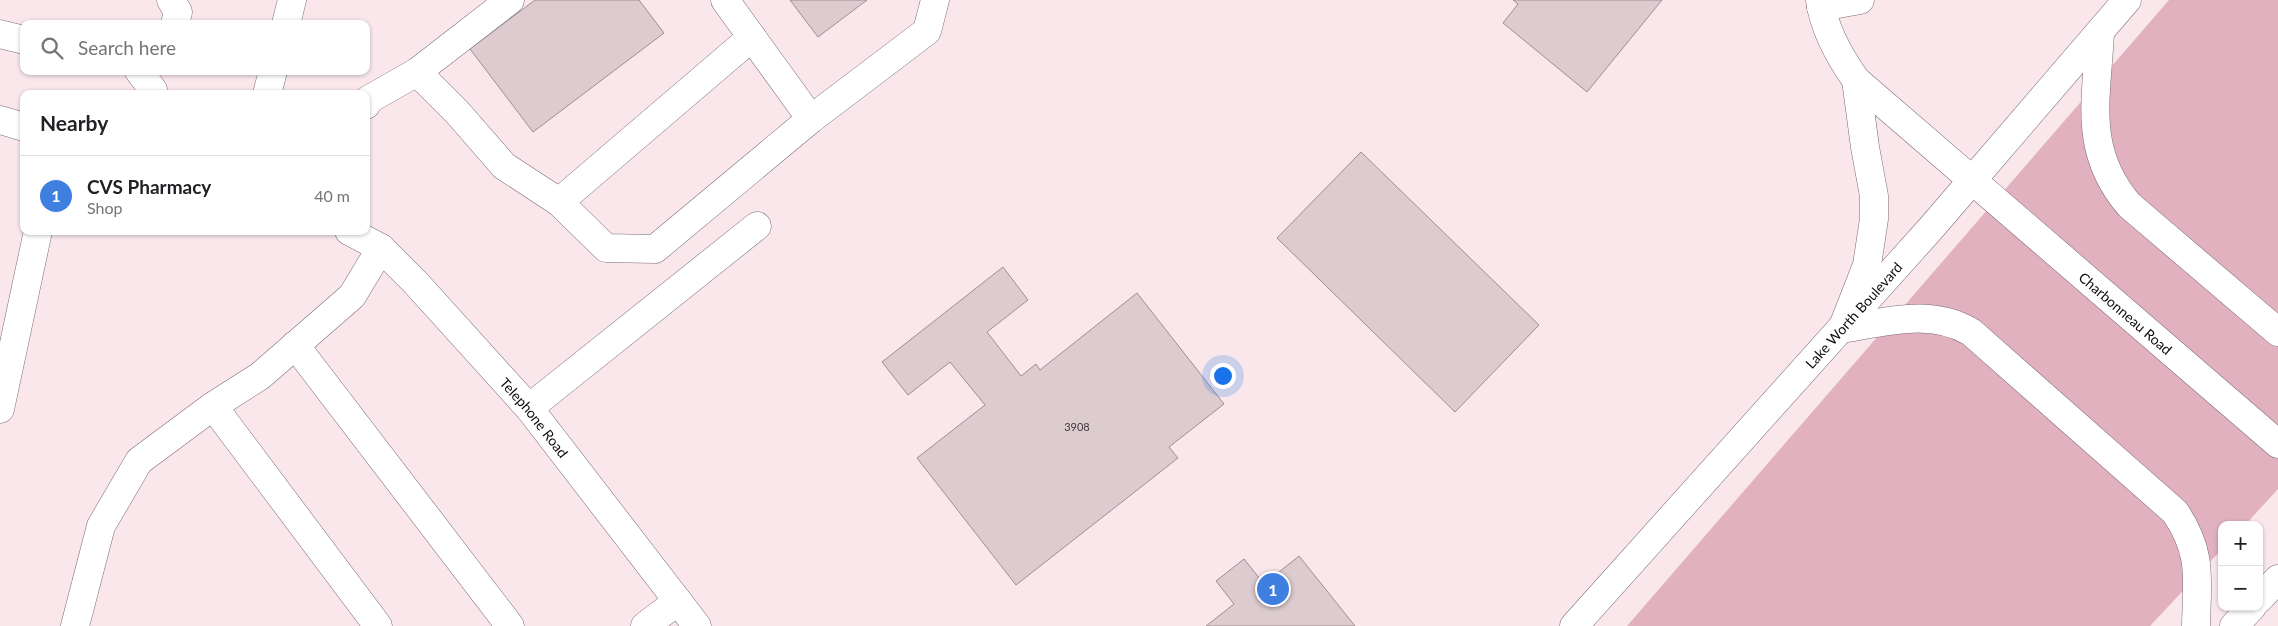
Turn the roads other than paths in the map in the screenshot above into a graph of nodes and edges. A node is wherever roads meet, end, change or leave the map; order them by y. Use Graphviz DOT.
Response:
graph roads {
  1 [pos="171,0"];
  2 [pos="292,0"];
  3 [pos="510,0"];
  4 [pos="725,0"];
  5 [pos="935,0"];
  6 [pos="1860,0"];
  7 [pos="2127,0"];
  8 [pos="1820,3"];
  9 [pos="176,20"];
  10 [pos="287,20"];
  11 [pos="2100,32"];
  12 [pos="0,34"];
  13 [pos="752,37"];
  14 [pos="20,39"];
  15 [pos="417,72"];
  16 [pos="272,75"];
  17 [pos="1856,80"];
  18 [pos="268,90"];
  19 [pos="370,99"];
  20 [pos="811,119"];
  21 [pos="0,120"];
  22 [pos="20,126"];
  23 [pos="1973,181"];
  24 [pos="559,202"];
  25 [pos="757,226"];
  26 [pos="37,235"];
  27 [pos="356,235"];
  28 [pos="380,248"];
  29 [pos="1842,329"];
  30 [pos="2278,332"];
  31 [pos="295,346"];
  32 [pos="213,406"];
  33 [pos="529,408"];
  34 [pos="0,409"];
  35 [pos="2278,444"];
  36 [pos="2278,579"];
  37 [pos="2263,595"];
  38 [pos="678,601"];
  39 [pos="2248,611"];
  40 [pos="75,626"];
  41 [pos="378,626"];
  42 [pos="510,626"];
  43 [pos="645,626"];
  44 [pos="697,626"];
  45 [pos="1574,626"];
  46 [pos="2196,626"];
  47 [pos="2234,626"];
  1 -- 9 [label="main road"];
  2 -- 10 [label="main road"];
  3 -- 15 [label="main road"];
  4 -- 13 [label="main road"];
  5 -- 20 [label="main road"];
  6 -- 8 [label="main road"];
  7 -- 11 [label="main road, Lake Worth Boulevard"];
  8 -- 17 [label="main road"];
  11 -- 23 [label="main road, Lake Worth Boulevard"];
  11 -- 30 [label="main road"];
  12 -- 14 [label="main road"];
  13 -- 20 [label="main road"];
  13 -- 24 [label="main road"];
  15 -- 19 [label="main road"];
  15 -- 24 [label="main road"];
  16 -- 18 [label="main road"];
  17 -- 23 [label="main road, Charbonneau Road"];
  17 -- 29 [label="main road"];
  20 -- 24 [label="main road"];
  21 -- 22 [label="main road"];
  23 -- 29 [label="main road, Lake Worth Boulevard"];
  23 -- 35 [label="main road, Charbonneau Road"];
  25 -- 33 [label="main road"];
  26 -- 34 [label="main road"];
  27 -- 28 [label="main road, Telephone Road"];
  28 -- 31 [label="main road"];
  28 -- 33 [label="main road, Telephone Road"];
  29 -- 45 [label="main road, Lake Worth Boulevard"];
  29 -- 46 [label="main road"];
  31 -- 32 [label="main road"];
  31 -- 42 [label="main road"];
  32 -- 40 [label="main road"];
  32 -- 41 [label="main road"];
  33 -- 38 [label="main road, Telephone Road"];
  36 -- 37 [label="main road"];
  38 -- 43 [label="main road"];
  38 -- 44 [label="main road, Telephone Road"];
  39 -- 47 [label="main road"];
}
